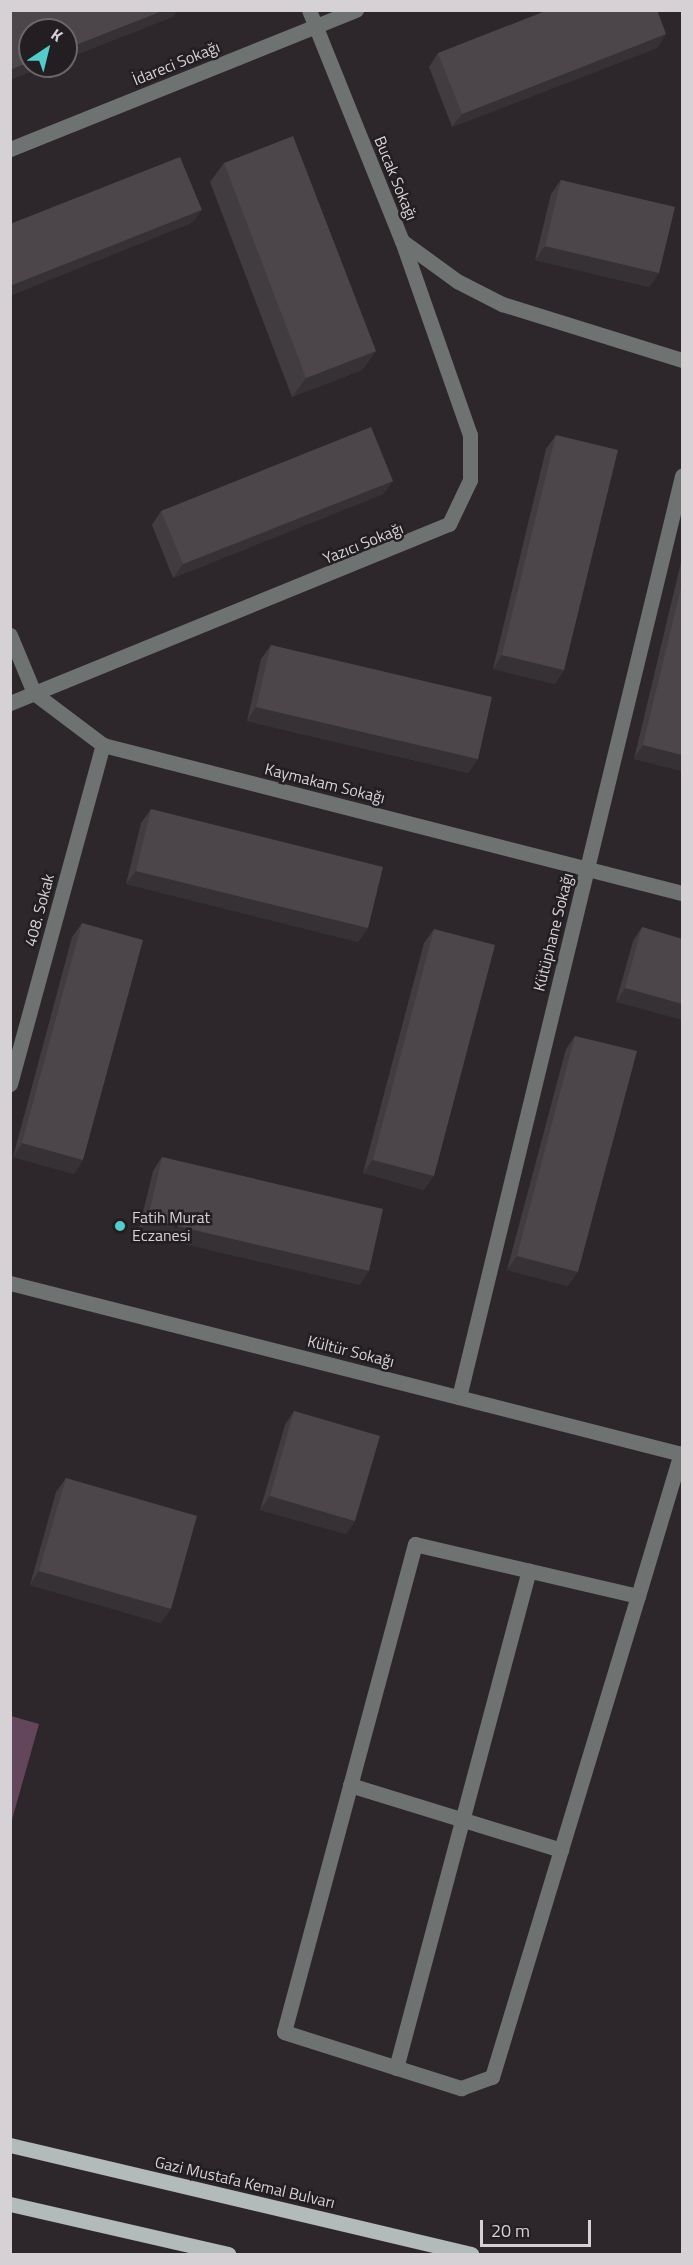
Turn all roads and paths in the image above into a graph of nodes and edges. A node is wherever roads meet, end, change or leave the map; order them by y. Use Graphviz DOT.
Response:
graph roads {
  1 [pos="309,10"];
  2 [pos="356,10"];
  3 [pos="315,27"];
  4 [pos="10,149"];
  5 [pos="402,241"];
  6 [pos="682,360"];
  7 [pos="682,476"];
  8 [pos="10,635"];
  9 [pos="34,693"];
  10 [pos="10,703"];
  11 [pos="103,745"];
  12 [pos="587,868"];
  13 [pos="682,893"];
  14 [pos="10,1084"];
  15 [pos="10,1283"];
  16 [pos="459,1397"];
  17 [pos="682,1454"];
  18 [pos="530,1570"];
  19 [pos="638,1596"];
  20 [pos="350,1785"];
  21 [pos="463,1818"];
  22 [pos="561,1850"];
  23 [pos="396,2068"];
  24 [pos="10,2145"];
  25 [pos="10,2204"];
  26 [pos="228,2254"];
  27 [pos="471,2254"];
  1 -- 3 [label="street, Bucak Sokağı"];
  2 -- 3 [label="street, İdareci Sokağı"];
  3 -- 4 [label="street, İdareci Sokağı"];
  3 -- 5 [label="street, Bucak Sokağı"];
  5 -- 6 [label="street, Bucak Sokağı"];
  5 -- 9 [label="street, Yazıcı Sokağı"];
  7 -- 12 [label="street, Kütüphane Sokağı"];
  8 -- 9 [label="street"];
  9 -- 10 [label="street, Yazıcı Sokağı"];
  9 -- 11 [label="street, Kaymakam Sokağı"];
  11 -- 12 [label="street, Kaymakam Sokağı"];
  11 -- 14 [label="street, 408. Sokak"];
  12 -- 13 [label="street, Kaymakam Sokağı"];
  12 -- 16 [label="street, Kütüphane Sokağı"];
  15 -- 16 [label="street, Kültür Sokağı"];
  16 -- 17 [label="street, Kültür Sokağı"];
  17 -- 19 [label="street"];
  18 -- 19 [label="street"];
  18 -- 20 [label="street"];
  18 -- 21 [label="street"];
  19 -- 22 [label="street"];
  20 -- 21 [label="street"];
  20 -- 23 [label="street"];
  21 -- 22 [label="street"];
  21 -- 23 [label="street"];
  22 -- 23 [label="street"];
  24 -- 27 [label="main road, Gazi Mustafa Kemal Bulvarı"];
  25 -- 26 [label="main road"];
}
